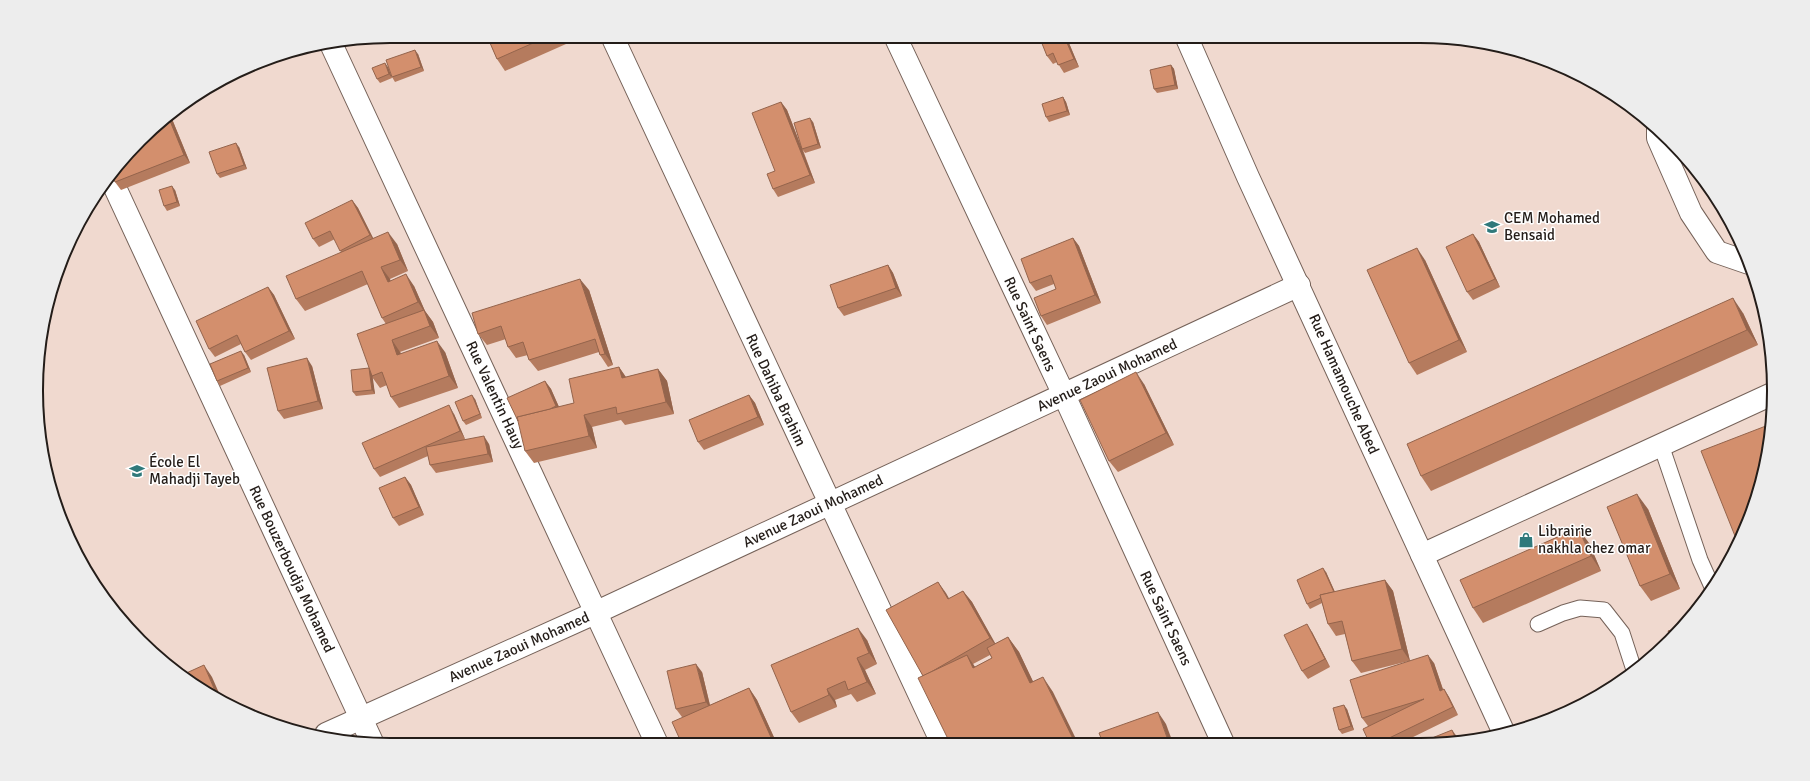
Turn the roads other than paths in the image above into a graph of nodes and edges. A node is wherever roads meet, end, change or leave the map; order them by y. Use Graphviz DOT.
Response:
graph roads {
  1 [pos="615,43"];
  2 [pos="898,43"];
  3 [pos="1189,43"];
  4 [pos="333,48"];
  5 [pos="1658,138"];
  6 [pos="113,182"];
  7 [pos="1742,260"];
  8 [pos="1299,285"];
  9 [pos="1064,395"];
  10 [pos="1767,396"];
  11 [pos="1661,445"];
  12 [pos="829,504"];
  13 [pos="1422,555"];
  14 [pos="1710,581"];
  15 [pos="597,612"];
  16 [pos="1538,624"];
  17 [pos="1632,665"];
  18 [pos="361,718"];
  19 [pos="1502,728"];
  20 [pos="330,732"];
  21 [pos="370,737"];
  22 [pos="654,738"];
  23 [pos="940,738"];
  24 [pos="1222,738"];
  1 -- 12 [label="street, Rue Dahiba Brahim"];
  2 -- 9 [label="street, Rue Saint Saens"];
  3 -- 8 [label="street, Rue Hamamouche Abed"];
  4 -- 15 [label="street, Rue Valentin Hauy"];
  5 -- 7 [label="street"];
  6 -- 18 [label="street, Rue Bouzerboudja Mohamed"];
  8 -- 9 [label="street, Avenue Zaoui Mohamed"];
  8 -- 13 [label="street, Rue Hamamouche Abed"];
  9 -- 12 [label="street, Avenue Zaoui Mohamed"];
  9 -- 24 [label="street, Rue Saint Saens"];
  10 -- 11 [label="street"];
  11 -- 13 [label="street"];
  11 -- 14 [label="lane"];
  12 -- 15 [label="street, Avenue Zaoui Mohamed"];
  12 -- 23 [label="street, Rue Dahiba Brahim"];
  13 -- 19 [label="street, Rue Hamamouche Abed"];
  15 -- 18 [label="street, Avenue Zaoui Mohamed"];
  15 -- 22 [label="street, Rue Valentin Hauy"];
  16 -- 17 [label="lane"];
  18 -- 20 [label="street, Avenue Zaoui Mohamed"];
  18 -- 21 [label="street, Rue Bouzerboudja Mohamed"];
}
